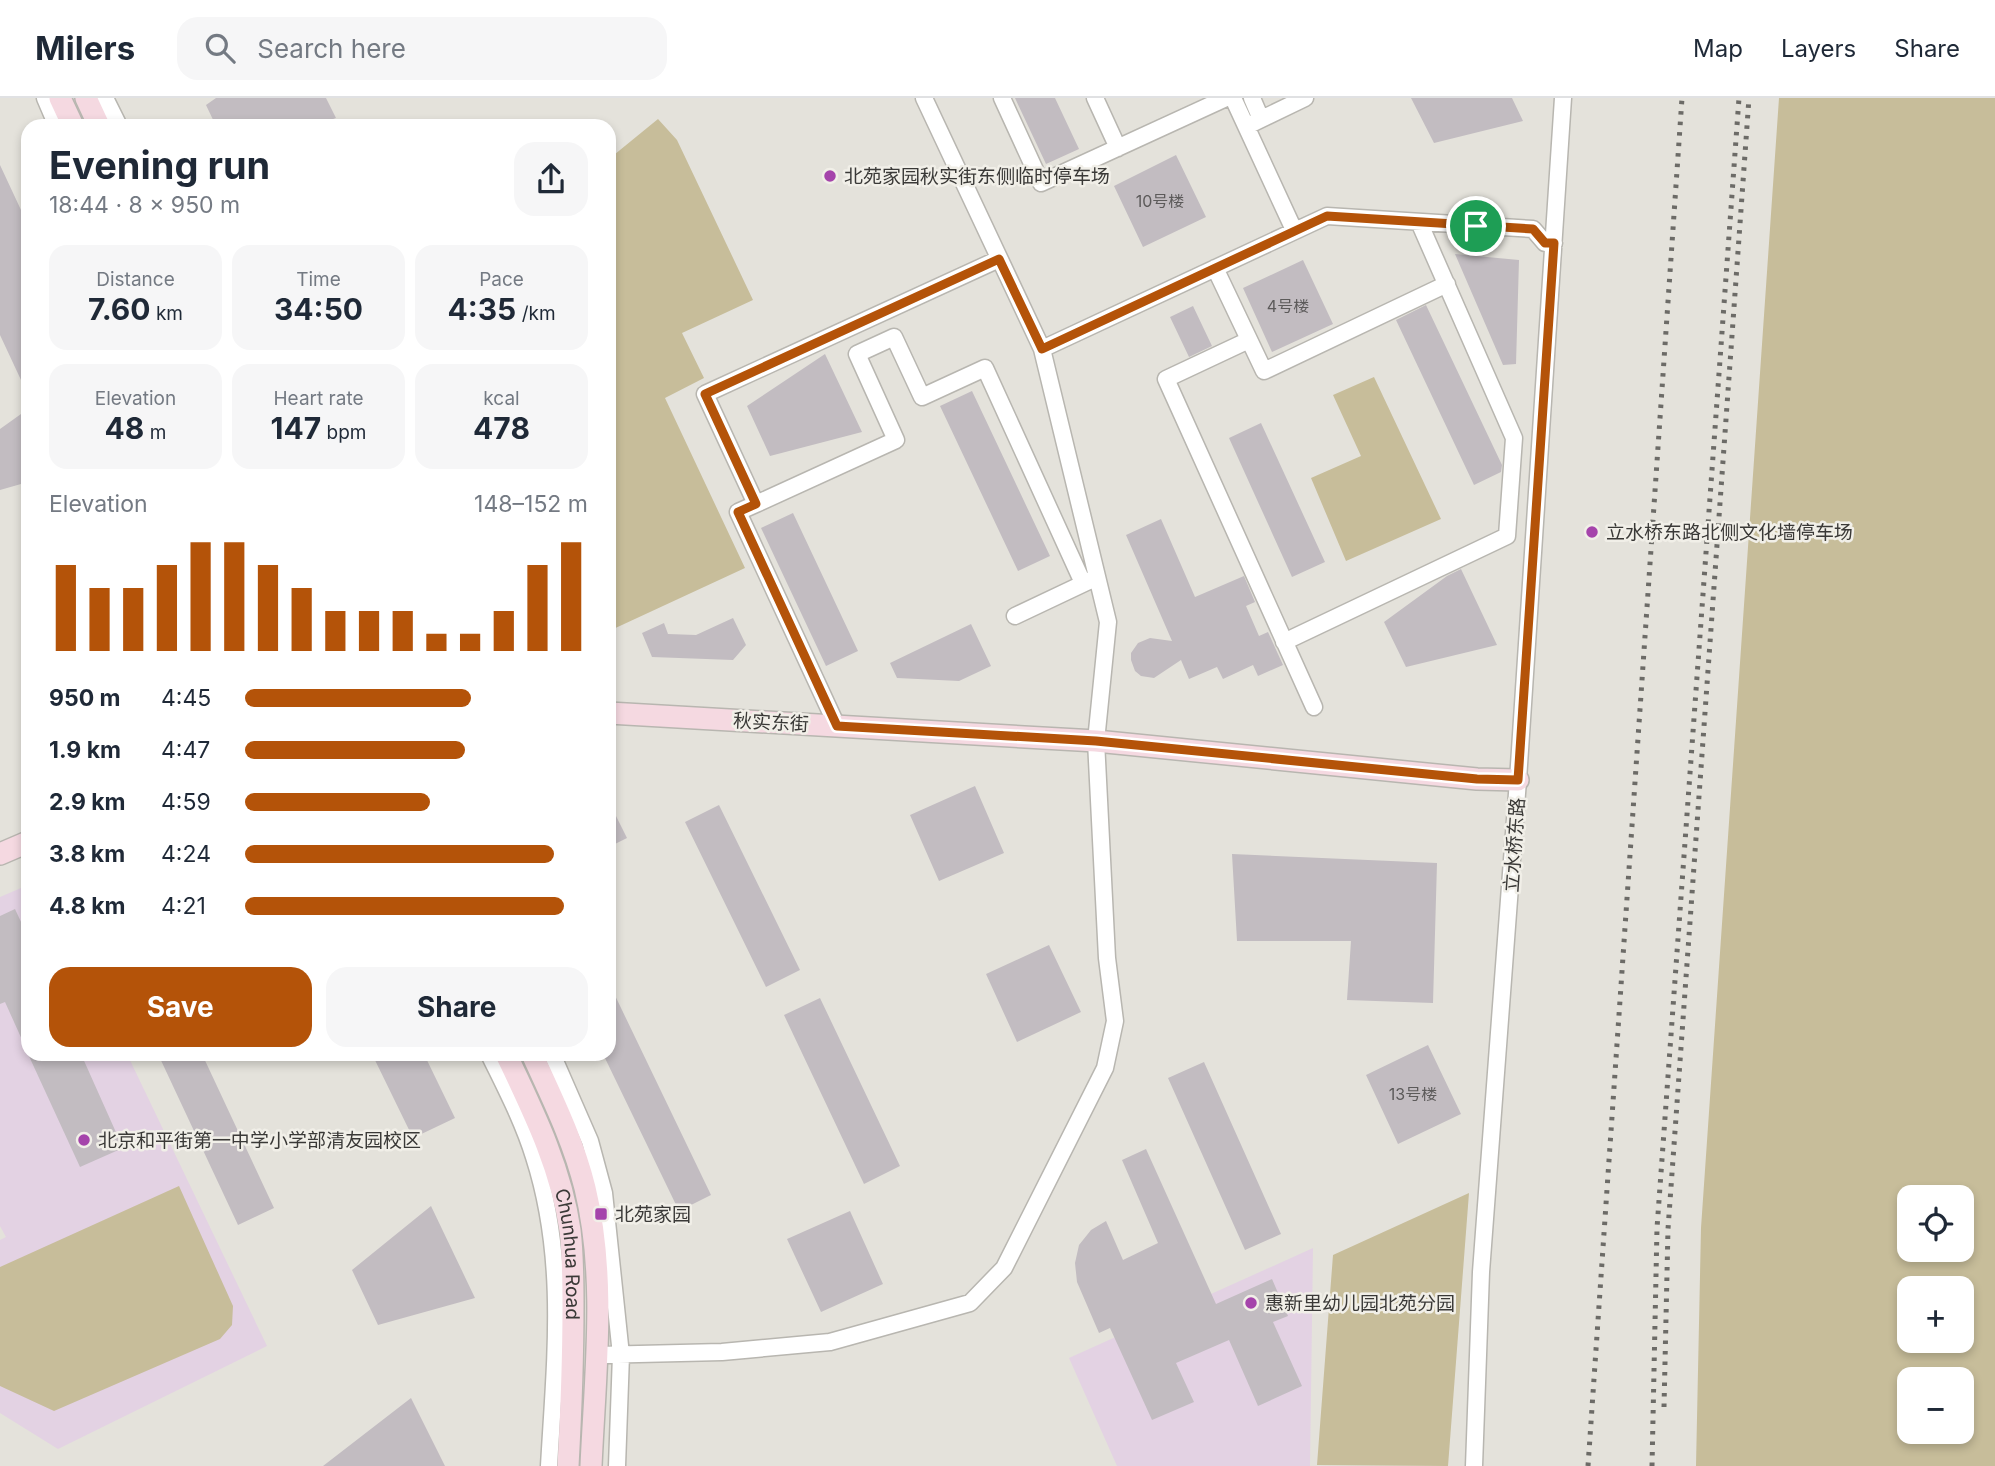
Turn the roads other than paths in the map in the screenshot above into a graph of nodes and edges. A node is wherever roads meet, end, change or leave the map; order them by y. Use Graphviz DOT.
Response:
graph roads {
  1 [pos="45,98"];
  2 [pos="60,98"];
  3 [pos="86,98"];
  4 [pos="105,98"];
  5 [pos="924,98"];
  6 [pos="1002,98"];
  7 [pos="1095,98"];
  8 [pos="1226,98"];
  9 [pos="1233,98"];
  10 [pos="1252,98"];
  11 [pos="1304,98"];
  12 [pos="1563,98"];
  13 [pos="54,119"];
  14 [pos="70,119"];
  15 [pos="96,119"];
  16 [pos="116,119"];
  17 [pos="1254,123"];
  18 [pos="1118,148"];
  19 [pos="1419,222"];
  20 [pos="1294,230"];
  21 [pos="1554,243"];
  22 [pos="999,259"];
  23 [pos="1215,268"];
  24 [pos="1447,284"];
  25 [pos="1249,340"];
  26 [pos="1042,349"];
  27 [pos="756,504"];
  28 [pos="1090,580"];
  29 [pos="1015,616"];
  30 [pos="1284,642"];
  31 [pos="1314,707"];
  32 [pos="616,713"];
  33 [pos="837,726"];
  34 [pos="1096,741"];
  35 [pos="1518,780"];
  36 [pos="21,845"];
  37 [pos="0,854"];
  38 [pos="492,1061"];
  39 [pos="509,1061"];
  40 [pos="535,1061"];
  41 [pos="555,1061"];
  42 [pos="597,1354"];
  43 [pos="621,1355"];
  44 [pos="549,1466"];
  45 [pos="568,1466"];
  46 [pos="591,1466"];
  47 [pos="617,1466"];
  48 [pos="1474,1466"];
  1 -- 13 [label="street"];
  2 -- 14 [label="street"];
  3 -- 15 [label="street"];
  4 -- 16 [label="street"];
  5 -- 22 [label="street"];
  6 -- 18 [label="street"];
  7 -- 18 [label="street"];
  8 -- 18 [label="street"];
  9 -- 17 [label="street"];
  10 -- 17 [label="street"];
  11 -- 17 [label="street"];
  12 -- 21 [label="street, 立水桥东路"];
  17 -- 20 [label="street"];
  19 -- 20 [label="street"];
  19 -- 21 [label="street"];
  19 -- 24 [label="street"];
  20 -- 23 [label="street"];
  21 -- 35 [label="street, 立水桥东路"];
  22 -- 26 [label="street"];
  22 -- 27 [label="street"];
  23 -- 25 [label="street"];
  23 -- 26 [label="street"];
  24 -- 25 [label="street"];
  24 -- 30 [label="street"];
  25 -- 30 [label="street"];
  26 -- 28 [label="street"];
  27 -- 28 [label="street"];
  27 -- 33 [label="street"];
  28 -- 29 [label="street"];
  28 -- 34 [label="street"];
  30 -- 31 [label="street"];
  32 -- 33 [label="street, 秋实东街"];
  33 -- 34 [label="street, 秋实东街"];
  34 -- 35 [label="street, 秋实东街"];
  34 -- 43 [label="street"];
  35 -- 48 [label="street, 立水桥东路"];
  36 -- 37 [label="street"];
  38 -- 44 [label="street"];
  39 -- 45 [label="street, Chunhua Road"];
  40 -- 42 [label="street, Chunhua Road"];
  41 -- 43 [label="street"];
  42 -- 43 [label="street"];
  42 -- 46 [label="street, Chunhua Road"];
  43 -- 47 [label="street"];
}
